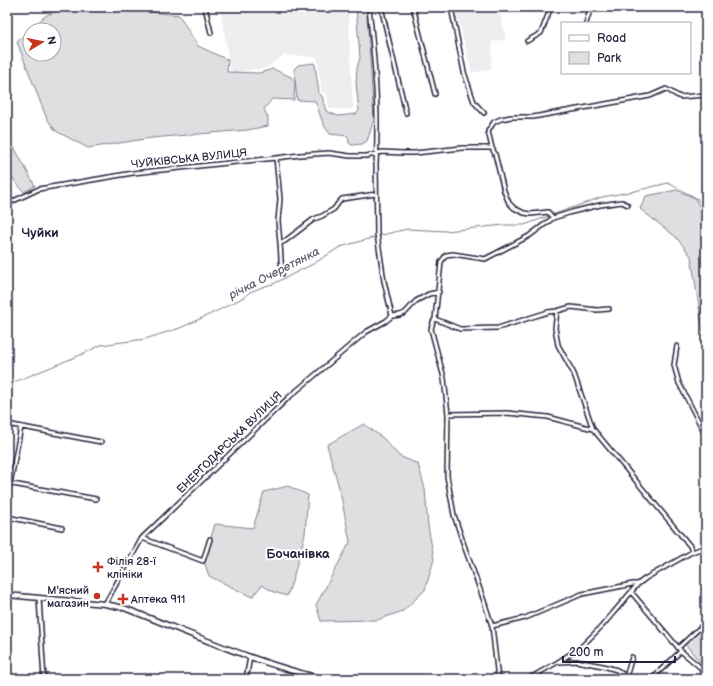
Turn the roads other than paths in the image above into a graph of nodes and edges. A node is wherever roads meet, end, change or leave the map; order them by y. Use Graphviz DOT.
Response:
graph roads {
  1 [pos="205,7"];
  2 [pos="369,7"];
  3 [pos="381,7"];
  4 [pos="413,7"];
  5 [pos="451,7"];
  6 [pos="551,7"];
  7 [pos="591,7"];
  8 [pos="586,22"];
  9 [pos="211,33"];
  10 [pos="527,41"];
  11 [pos="435,94"];
  12 [pos="706,95"];
  13 [pos="406,113"];
  14 [pos="484,113"];
  15 [pos="492,148"];
  16 [pos="377,153"];
  17 [pos="276,158"];
  18 [pos="376,194"];
  19 [pos="7,204"];
  20 [pos="628,205"];
  21 [pos="553,218"];
  22 [pos="280,243"];
  23 [pos="282,274"];
  24 [pos="439,292"];
  25 [pos="609,309"];
  26 [pos="557,311"];
  27 [pos="392,316"];
  28 [pos="436,319"];
  29 [pos="677,346"];
  30 [pos="448,414"];
  31 [pos="7,424"];
  32 [pos="21,427"];
  33 [pos="593,429"];
  34 [pos="706,436"];
  35 [pos="100,442"];
  36 [pos="9,484"];
  37 [pos="96,499"];
  38 [pos="7,517"];
  39 [pos="62,528"];
  40 [pos="142,538"];
  41 [pos="210,539"];
  42 [pos="706,546"];
  43 [pos="692,552"];
  44 [pos="638,584"];
  45 [pos="632,593"];
  46 [pos="7,595"];
  47 [pos="39,598"];
  48 [pos="105,604"];
  49 [pos="706,622"];
  50 [pos="492,626"];
  51 [pos="678,648"];
  52 [pos="681,651"];
  53 [pos="250,657"];
  54 [pos="632,657"];
  55 [pos="558,662"];
  56 [pos="628,678"];
  57 [pos="44,679"];
  58 [pos="246,679"];
  59 [pos="324,679"];
  60 [pos="498,679"];
  61 [pos="528,679"];
  62 [pos="651,679"];
  63 [pos="704,679"];
  1 -- 9 [label="street"];
  2 -- 16 [label="street"];
  3 -- 13 [label="street"];
  4 -- 11 [label="street"];
  5 -- 14 [label="street"];
  6 -- 10 [label="street"];
  7 -- 8 [label="street"];
  12 -- 15 [label="street"];
  15 -- 16 [label="street, ЧУЙКІВСЬКА ВУЛИЦЯ"];
  15 -- 21 [label="street"];
  16 -- 17 [label="street, ЧУЙКІВСЬКА ВУЛИЦЯ"];
  16 -- 18 [label="street"];
  17 -- 19 [label="street, ЧУЙКІВСЬКА ВУЛИЦЯ"];
  17 -- 22 [label="street"];
  18 -- 22 [label="street"];
  18 -- 27 [label="street"];
  20 -- 21 [label="street"];
  21 -- 24 [label="street"];
  22 -- 23 [label="street"];
  24 -- 27 [label="street, ЕНЕРГОДАРСЬКА ВУЛИЦЯ"];
  24 -- 28 [label="street"];
  25 -- 26 [label="street"];
  26 -- 28 [label="street"];
  26 -- 33 [label="street"];
  27 -- 40 [label="street, ЕНЕРГОДАРСЬКА ВУЛИЦЯ"];
  28 -- 30 [label="street"];
  29 -- 34 [label="street"];
  30 -- 33 [label="street"];
  30 -- 50 [label="street"];
  31 -- 32 [label="street"];
  32 -- 35 [label="street"];
  32 -- 36 [label="street"];
  33 -- 43 [label="street"];
  36 -- 37 [label="street"];
  38 -- 39 [label="street"];
  40 -- 41 [label="street"];
  40 -- 48 [label="street, ЕНЕРГОДАРСЬКА ВУЛИЦЯ"];
  42 -- 43 [label="street"];
  43 -- 44 [label="street"];
  44 -- 45 [label="street"];
  44 -- 50 [label="street"];
  45 -- 51 [label="street"];
  45 -- 55 [label="street"];
  46 -- 47 [label="main road"];
  47 -- 48 [label="main road"];
  47 -- 57 [label="street"];
  48 -- 53 [label="main road"];
  49 -- 51 [label="street"];
  50 -- 60 [label="street"];
  51 -- 52 [label="street"];
  52 -- 62 [label="street"];
  52 -- 63 [label="street"];
  53 -- 58 [label="street"];
  53 -- 59 [label="main road"];
  54 -- 56 [label="street"];
  55 -- 56 [label="street"];
  55 -- 61 [label="street"];
}
